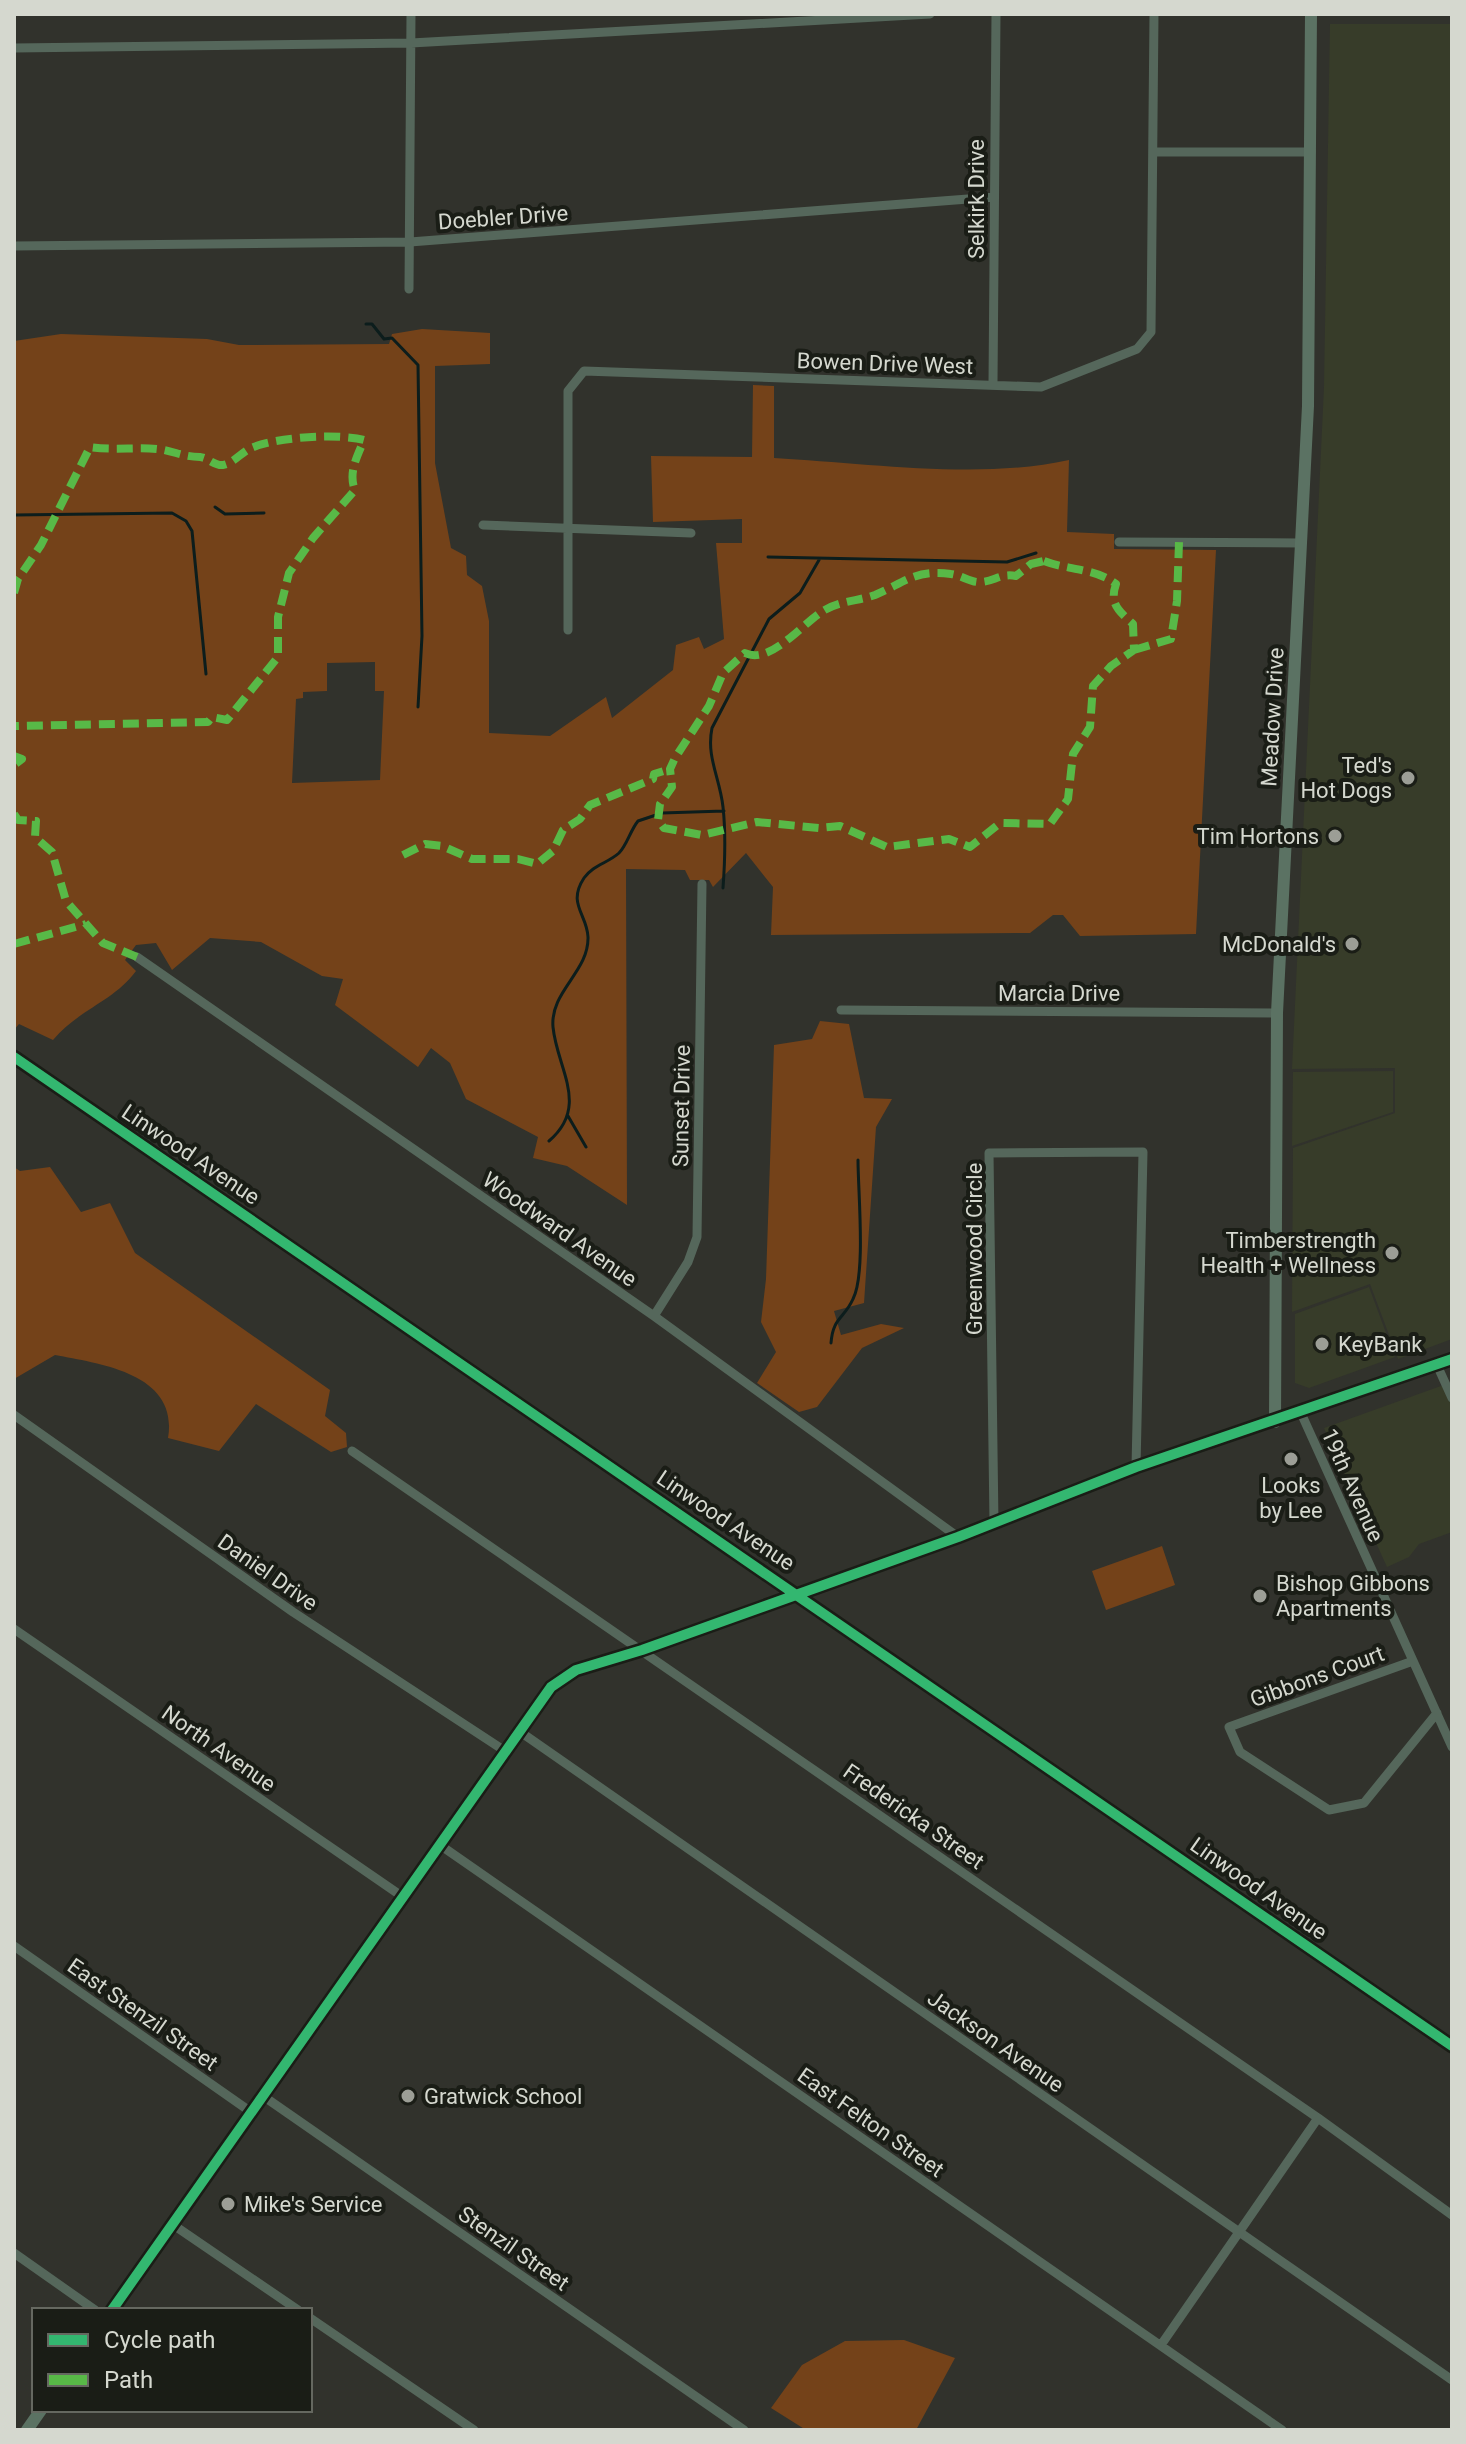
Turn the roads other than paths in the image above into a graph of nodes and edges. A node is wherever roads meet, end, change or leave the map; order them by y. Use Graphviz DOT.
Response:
graph roads {
  1 [pos="411,14"];
  2 [pos="930,14"];
  3 [pos="996,14"];
  4 [pos="1154,14"];
  5 [pos="1311,14"];
  6 [pos="411,43"];
  7 [pos="14,48"];
  8 [pos="1154,152"];
  9 [pos="1311,152"];
  10 [pos="994,197"];
  11 [pos="410,242"];
  12 [pos="14,246"];
  13 [pos="409,289"];
  14 [pos="993,384"];
  15 [pos="483,525"];
  16 [pos="568,527"];
  17 [pos="691,533"];
  18 [pos="1119,542"];
  19 [pos="1301,543"];
  20 [pos="568,630"];
  21 [pos="702,884"];
  22 [pos="137,957"];
  23 [pos="841,1010"];
  24 [pos="1277,1013"];
  25 [pos="14,1057"];
  26 [pos="654,1316"];
  27 [pos="1452,1359"];
  28 [pos="1437,1365"];
  29 [pos="1452,1398"];
  30 [pos="1301,1413"];
  31 [pos="14,1415"];
  32 [pos="1275,1422"];
  33 [pos="352,1451"];
  34 [pos="1136,1467"];
  35 [pos="994,1523"];
  36 [pos="958,1537"];
  37 [pos="797,1593"];
  38 [pos="14,1629"];
  39 [pos="642,1650"];
  40 [pos="1413,1661"];
  41 [pos="1437,1713"];
  42 [pos="519,1731"];
  43 [pos="1452,1747"];
  44 [pos="505,1751"];
  45 [pos="440,1845"];
  46 [pos="403,1897"];
  47 [pos="14,1946"];
  48 [pos="1452,2046"];
  49 [pos="263,2096"];
  50 [pos="251,2112"];
  51 [pos="1318,2118"];
  52 [pos="1452,2215"];
  53 [pos="172,2224"];
  54 [pos="1241,2234"];
  55 [pos="14,2253"];
  56 [pos="92,2308"];
  57 [pos="113,2308"];
  58 [pos="295,2308"];
  59 [pos="312,2319"];
  60 [pos="1161,2345"];
  61 [pos="1452,2380"];
  62 [pos="40,2412"];
  63 [pos="27,2430"];
  64 [pos="474,2430"];
  65 [pos="744,2430"];
  66 [pos="1282,2430"];
  1 -- 6 [label="street"];
  2 -- 6 [label="street"];
  3 -- 10 [label="street, Selkirk Drive"];
  4 -- 8 [label="street, Bowen Drive West"];
  5 -- 9 [label="street, Meadow Drive"];
  6 -- 7 [label="street"];
  6 -- 11 [label="street"];
  8 -- 9 [label="street"];
  8 -- 14 [label="street, Bowen Drive West"];
  9 -- 19 [label="street, Meadow Drive"];
  10 -- 11 [label="street, Doebler Drive"];
  10 -- 14 [label="street, Selkirk Drive"];
  11 -- 12 [label="street, Doebler Drive"];
  11 -- 13 [label="street"];
  14 -- 16 [label="street, Bowen Drive West"];
  15 -- 16 [label="street"];
  16 -- 17 [label="street"];
  16 -- 20 [label="street"];
  18 -- 19 [label="street"];
  19 -- 24 [label="street, Meadow Drive"];
  21 -- 26 [label="street, Sunset Drive"];
  22 -- 26 [label="street, Woodward Avenue"];
  23 -- 24 [label="street, Marcia Drive"];
  24 -- 32 [label="street, Meadow Drive"];
  25 -- 37 [label="street, Linwood Avenue"];
  26 -- 36 [label="street, Woodward Avenue"];
  27 -- 28 [label="street"];
  28 -- 29 [label="street"];
  28 -- 30 [label="street"];
  30 -- 32 [label="street"];
  30 -- 40 [label="street, 19th Avenue"];
  31 -- 44 [label="street, Daniel Drive"];
  32 -- 34 [label="street"];
  33 -- 39 [label="street, Fredericka Street"];
  34 -- 35 [label="street"];
  34 -- 35 [label="street, Greenwood Circle"];
  35 -- 36 [label="street"];
  36 -- 37 [label="street"];
  37 -- 39 [label="street"];
  37 -- 48 [label="street, Linwood Avenue"];
  38 -- 46 [label="street, North Avenue"];
  39 -- 42 [label="street"];
  39 -- 51 [label="street, Fredericka Street"];
  40 -- 41 [label="street, 19th Avenue"];
  40 -- 41 [label="street, Gibbons Court"];
  41 -- 43 [label="street, 19th Avenue"];
  42 -- 44 [label="street"];
  42 -- 54 [label="street, Jackson Avenue"];
  44 -- 45 [label="street"];
  45 -- 46 [label="street"];
  45 -- 60 [label="street, East Felton Street"];
  46 -- 49 [label="street"];
  47 -- 50 [label="street, East Stenzil Street"];
  49 -- 50 [label="street"];
  49 -- 65 [label="street, Stenzil Street"];
  50 -- 53 [label="street"];
  51 -- 52 [label="street, Fredericka Street"];
  51 -- 54 [label="street"];
  53 -- 57 [label="street"];
  53 -- 58 [label="street"];
  54 -- 60 [label="street"];
  54 -- 61 [label="street, Jackson Avenue"];
  55 -- 56 [label="street"];
  59 -- 64 [label="street"];
  60 -- 66 [label="street, East Felton Street"];
  62 -- 63 [label="street"];
}
